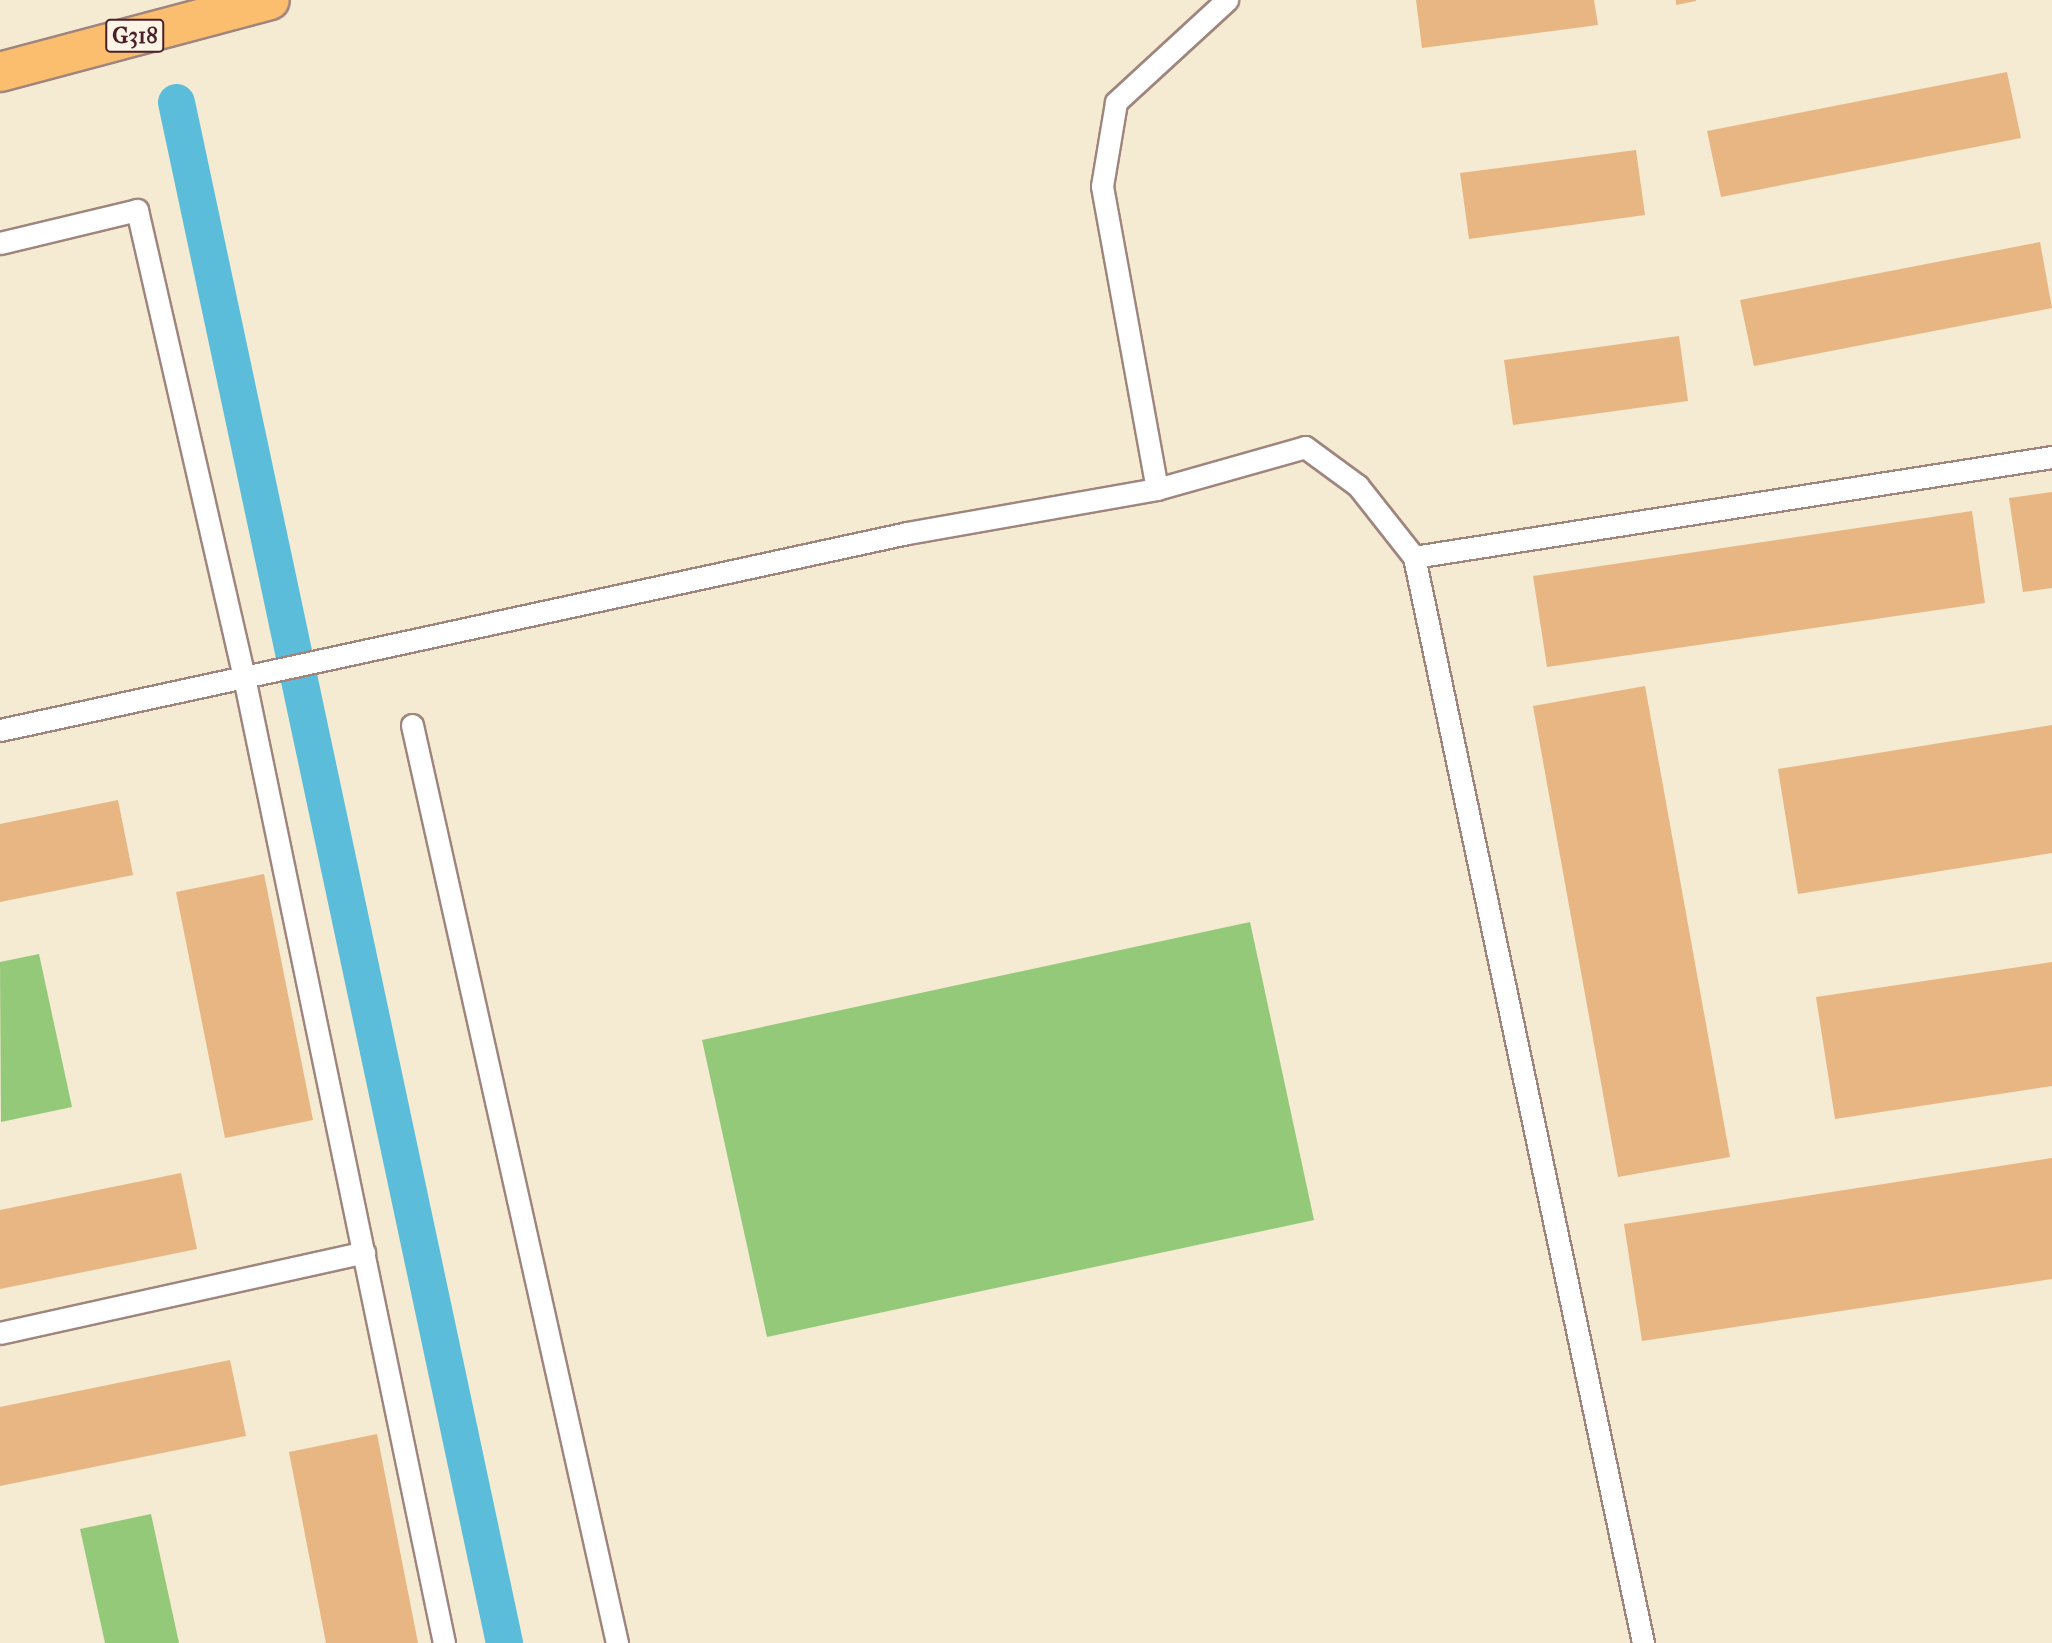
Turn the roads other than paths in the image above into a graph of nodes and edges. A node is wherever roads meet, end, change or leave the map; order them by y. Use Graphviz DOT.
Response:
graph roads {
  1 [pos="270,0"];
  2 [pos="1227,0"];
  3 [pos="0,72"];
  4 [pos="0,243"];
  5 [pos="2052,457"];
  6 [pos="1157,489"];
  7 [pos="1414,557"];
  8 [pos="244,677"];
  9 [pos="412,725"];
  10 [pos="0,730"];
  11 [pos="364,1252"];
  12 [pos="0,1333"];
  13 [pos="444,1643"];
  14 [pos="617,1643"];
  15 [pos="1643,1643"];
  1 -- 3 [label="highway, G318"];
  2 -- 6 [label="lane"];
  4 -- 8 [label="lane"];
  5 -- 7 [label="lane"];
  6 -- 7 [label="lane"];
  6 -- 8 [label="lane"];
  7 -- 15 [label="lane"];
  8 -- 10 [label="lane"];
  8 -- 11 [label="lane"];
  9 -- 14 [label="lane"];
  11 -- 12 [label="lane"];
  11 -- 13 [label="lane"];
}
